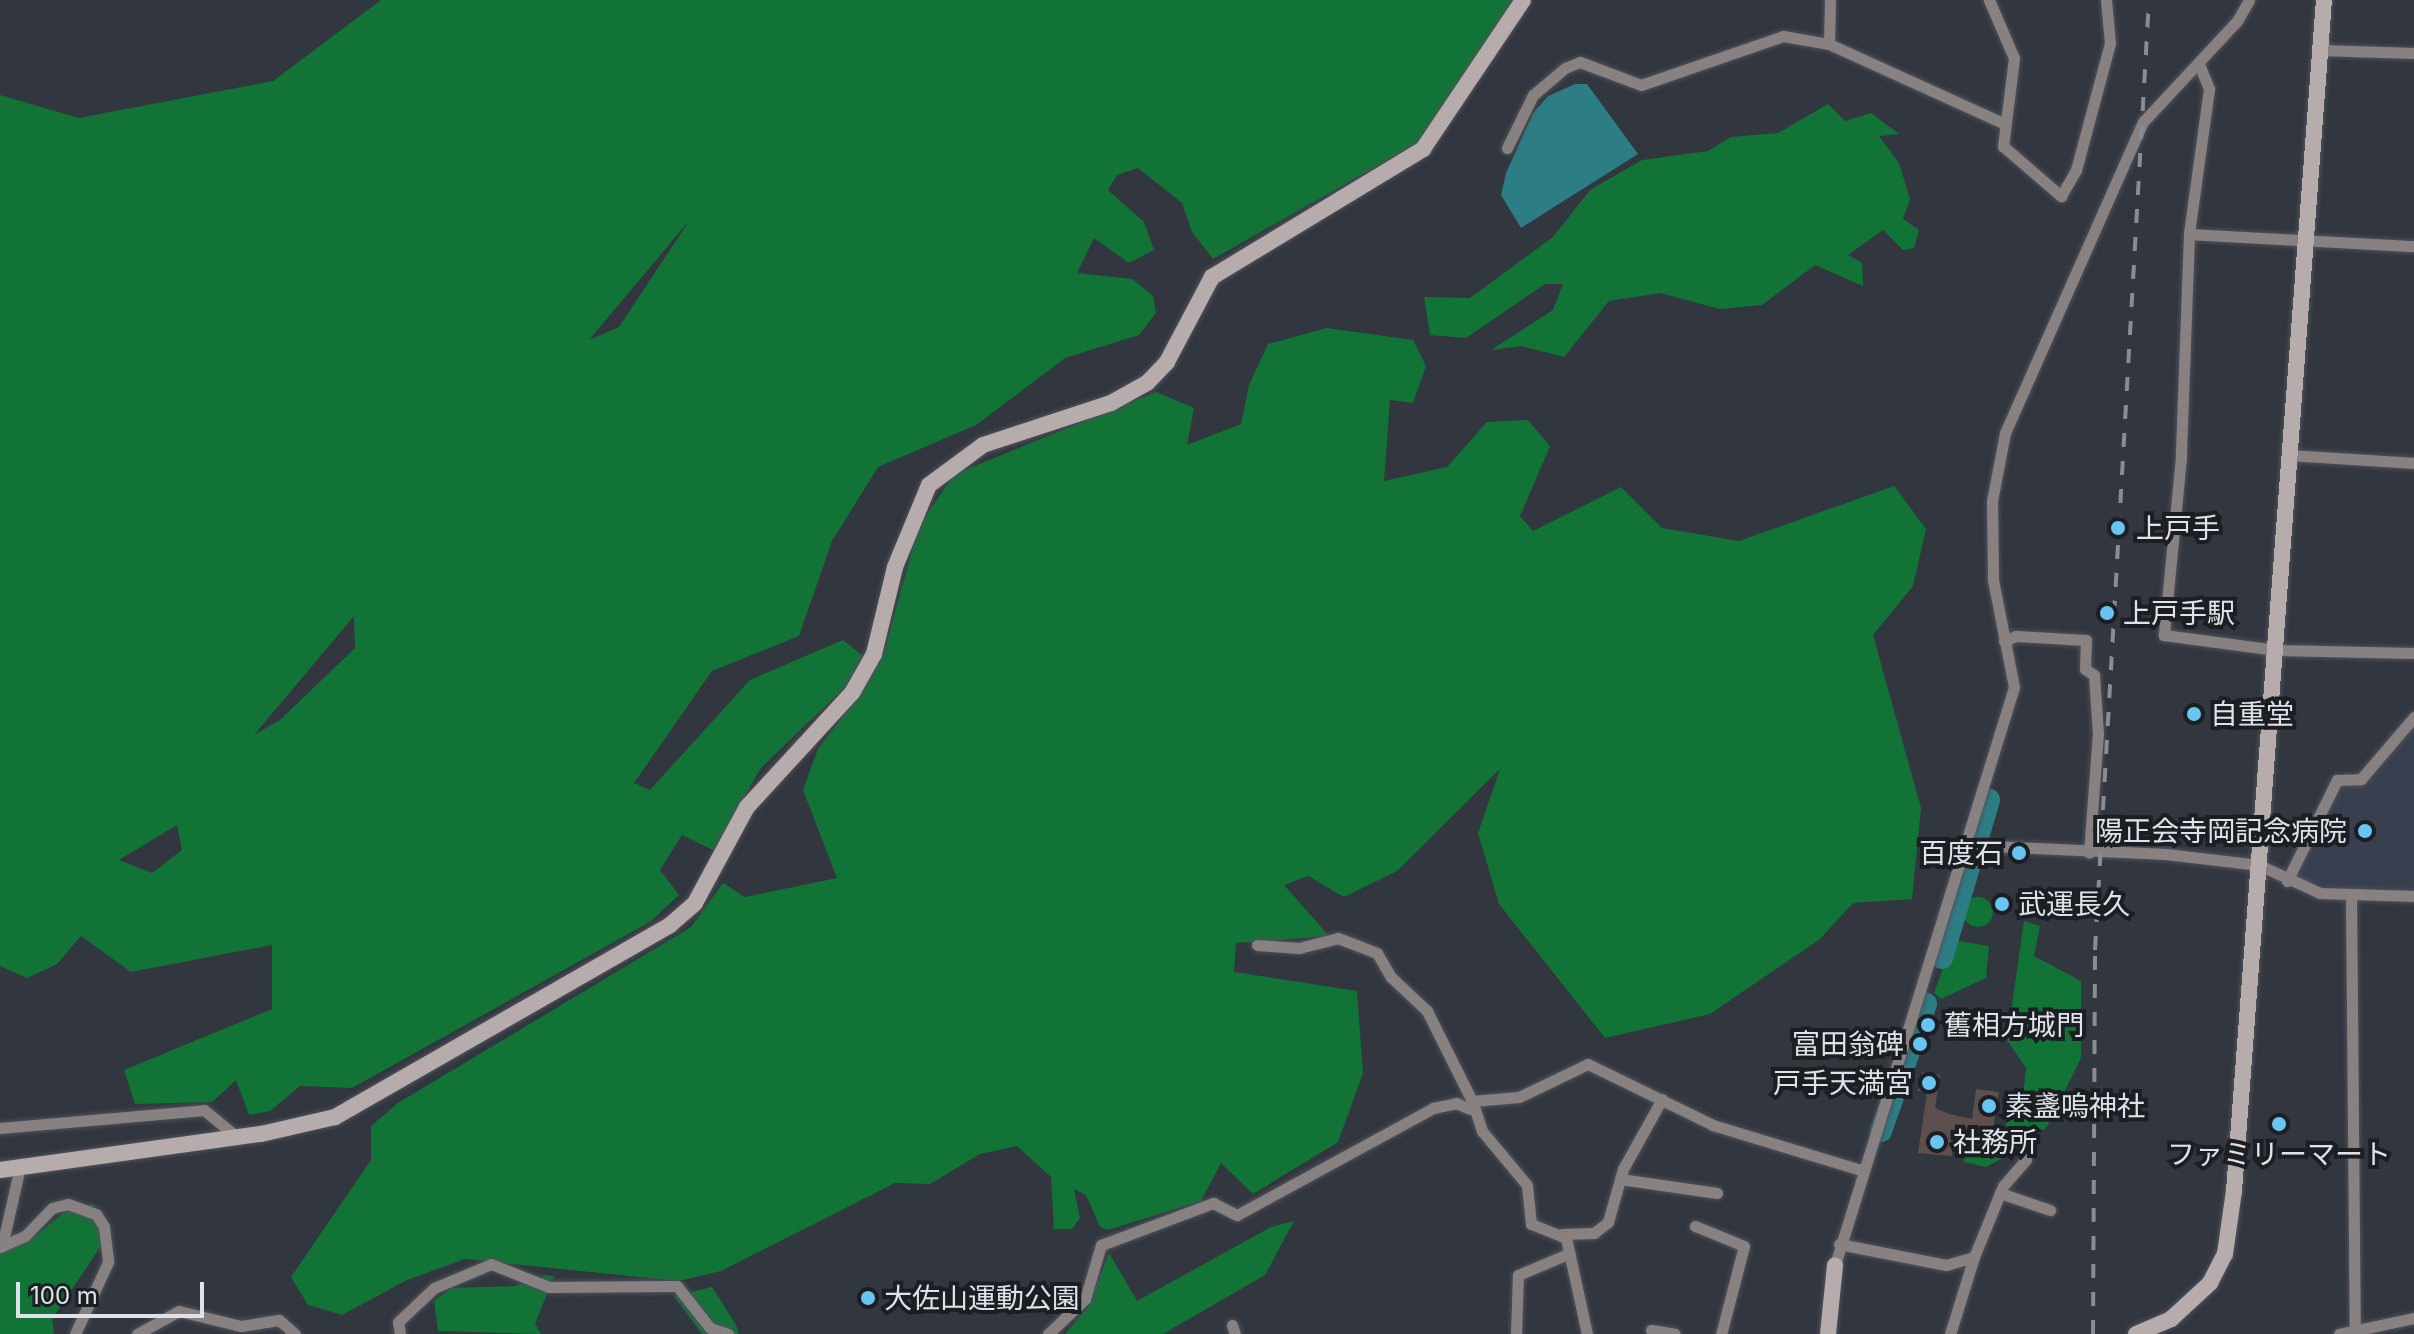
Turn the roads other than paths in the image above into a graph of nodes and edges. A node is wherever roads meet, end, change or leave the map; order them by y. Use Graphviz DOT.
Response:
graph roads {
  1 [pos="1523,0"];
  2 [pos="1830,0"];
  3 [pos="1989,0"];
  4 [pos="2106,0"];
  5 [pos="2249,0"];
  6 [pos="2324,0"];
  7 [pos="1829,44"];
  8 [pos="2320,50"];
  9 [pos="2414,53"];
  10 [pos="2199,64"];
  11 [pos="2003,123"];
  12 [pos="1507,148"];
  13 [pos="2189,234"];
  14 [pos="2306,240"];
  15 [pos="2414,246"];
  16 [pos="2290,455"];
  17 [pos="2414,463"];
  18 [pos="2004,641"];
  19 [pos="2276,650"];
  20 [pos="2414,653"];
  21 [pos="2414,717"];
  22 [pos="1976,845"];
  23 [pos="2089,853"];
  24 [pos="2259,865"];
  25 [pos="2287,881"];
  26 [pos="2351,896"];
  27 [pos="2414,896"];
  28 [pos="1257,945"];
  29 [pos="1662,1099"];
  30 [pos="1471,1105"];
  31 [pos="0,1128"];
  32 [pos="237,1137"];
  33 [pos="2026,1160"];
  34 [pos="20,1167"];
  35 [pos="0,1170"];
  36 [pos="1861,1170"];
  37 [pos="1620,1179"];
  38 [pos="1717,1193"];
  39 [pos="2000,1193"];
  40 [pos="2050,1210"];
  41 [pos="1695,1226"];
  42 [pos="1562,1234"];
  43 [pos="1839,1244"];
  44 [pos="1,1246"];
  45 [pos="1570,1253"];
  46 [pos="1974,1257"];
  47 [pos="1835,1265"];
  48 [pos="2414,1318"];
  49 [pos="1651,1330"];
  50 [pos="2355,1331"];
  51 [pos="75,1334"];
  52 [pos="137,1334"];
  53 [pos="295,1334"];
  54 [pos="400,1334"];
  55 [pos="728,1334"];
  56 [pos="1048,1334"];
  57 [pos="1516,1334"];
  58 [pos="1587,1334"];
  59 [pos="1675,1334"];
  60 [pos="1721,1334"];
  61 [pos="1828,1334"];
  62 [pos="1950,1334"];
  63 [pos="2136,1334"];
  64 [pos="2339,1334"];
  1 -- 32 [label="street"];
  2 -- 7 [label="street"];
  3 -- 11 [label="street"];
  4 -- 11 [label="street"];
  5 -- 10 [label="street"];
  6 -- 8 [label="street"];
  7 -- 11 [label="street"];
  7 -- 12 [label="street"];
  8 -- 9 [label="street"];
  8 -- 14 [label="street"];
  10 -- 13 [label="street"];
  10 -- 18 [label="street"];
  13 -- 14 [label="street"];
  13 -- 19 [label="street"];
  14 -- 15 [label="street"];
  14 -- 16 [label="street"];
  16 -- 17 [label="street"];
  16 -- 19 [label="street"];
  18 -- 22 [label="street"];
  18 -- 23 [label="street"];
  19 -- 20 [label="street"];
  19 -- 24 [label="street"];
  21 -- 25 [label="street"];
  22 -- 23 [label="street"];
  22 -- 36 [label="street"];
  23 -- 24 [label="street"];
  24 -- 25 [label="street"];
  24 -- 63 [label="street"];
  25 -- 26 [label="street"];
  26 -- 27 [label="street"];
  26 -- 50 [label="street"];
  28 -- 30 [label="street"];
  29 -- 30 [label="street"];
  29 -- 36 [label="street"];
  29 -- 37 [label="street"];
  30 -- 42 [label="street"];
  30 -- 56 [label="street"];
  31 -- 32 [label="street"];
  32 -- 34 [label="street"];
  33 -- 39 [label="street"];
  34 -- 35 [label="street"];
  34 -- 44 [label="street"];
  36 -- 43 [label="street"];
  37 -- 38 [label="street"];
  37 -- 42 [label="street"];
  39 -- 40 [label="street"];
  39 -- 46 [label="street"];
  41 -- 60 [label="street"];
  42 -- 45 [label="street"];
  43 -- 46 [label="street"];
  43 -- 47 [label="street"];
  44 -- 51 [label="street"];
  45 -- 57 [label="street"];
  45 -- 58 [label="street"];
  46 -- 62 [label="street"];
  47 -- 61 [label="street"];
  48 -- 50 [label="street"];
  49 -- 59 [label="street"];
  50 -- 64 [label="street"];
  52 -- 53 [label="street"];
  54 -- 55 [label="street"];
}
